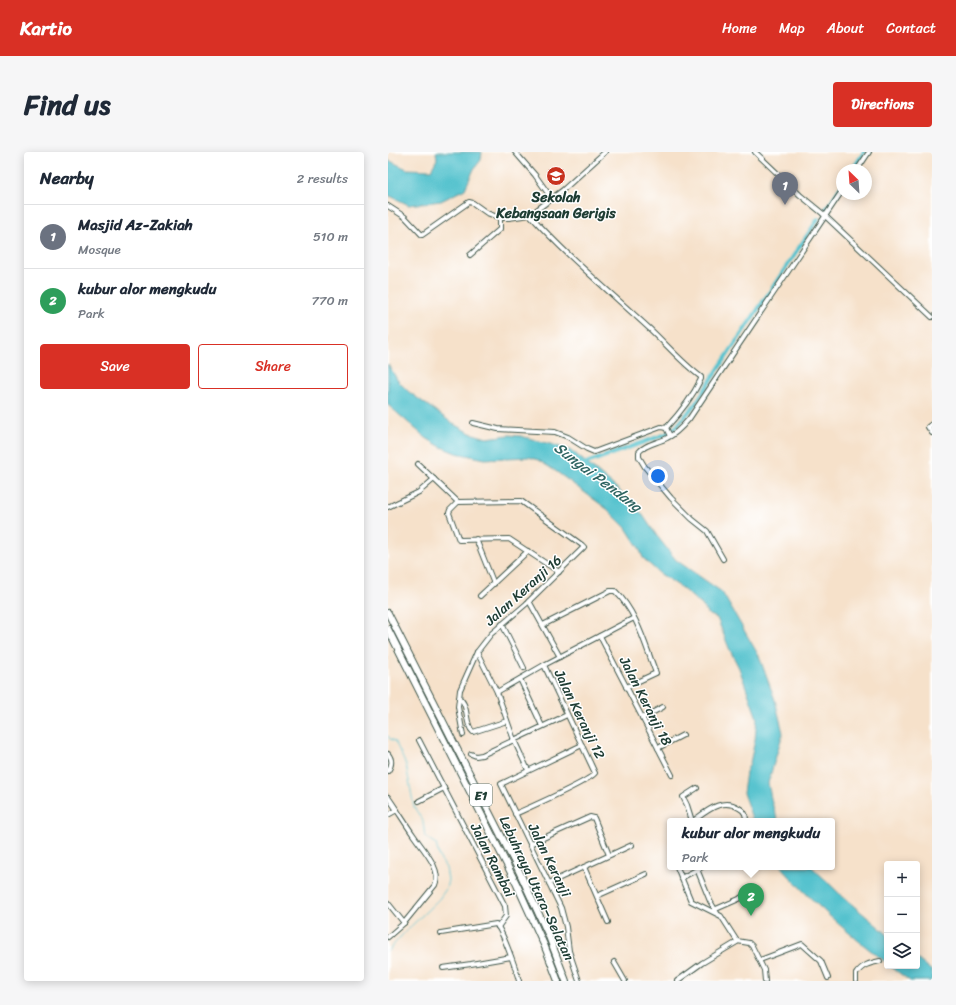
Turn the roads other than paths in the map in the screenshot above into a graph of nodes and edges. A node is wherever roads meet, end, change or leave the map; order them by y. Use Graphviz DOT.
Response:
graph roads {
  1 [pos="515,152"];
  2 [pos="605,152"];
  3 [pos="755,152"];
  4 [pos="869,152"];
  5 [pos="861,164"];
  6 [pos="552,199"];
  7 [pos="836,200"];
  8 [pos="388,206"];
  9 [pos="530,215"];
  10 [pos="825,216"];
  11 [pos="500,218"];
  12 [pos="470,255"];
  13 [pos="932,317"];
  14 [pos="472,423"];
  15 [pos="932,424"];
  16 [pos="666,428"];
  17 [pos="932,433"];
  18 [pos="670,435"];
  19 [pos="418,464"];
  20 [pos="434,479"];
  21 [pos="458,502"];
  22 [pos="388,507"];
  23 [pos="476,539"];
  24 [pos="528,551"];
  25 [pos="723,560"];
  26 [pos="559,572"];
  27 [pos="494,584"];
  28 [pos="480,596"];
  29 [pos="529,601"];
  30 [pos="388,613"];
  31 [pos="634,618"];
  32 [pos="502,624"];
  33 [pos="543,625"];
  34 [pos="388,629"];
  35 [pos="600,636"];
  36 [pos="477,652"];
  37 [pos="560,657"];
  38 [pos="544,665"];
  39 [pos="524,668"];
  40 [pos="520,679"];
  41 [pos="626,687"];
  42 [pos="497,692"];
  43 [pos="459,698"];
  44 [pos="663,707"];
  45 [pos="567,715"];
  46 [pos="642,718"];
  47 [pos="507,721"];
  48 [pos="542,726"];
  49 [pos="463,735"];
  50 [pos="683,735"];
  51 [pos="419,740"];
  52 [pos="514,740"];
  53 [pos="582,745"];
  54 [pos="658,748"];
  55 [pos="388,754"];
  56 [pos="471,754"];
  57 [pos="528,770"];
  58 [pos="388,771"];
  59 [pos="672,775"];
  60 [pos="444,788"];
  61 [pos="697,788"];
  62 [pos="388,798"];
  63 [pos="419,801"];
  64 [pos="397,810"];
  65 [pos="515,814"];
  66 [pos="388,815"];
  67 [pos="692,818"];
  68 [pos="698,818"];
  69 [pos="746,818"];
  70 [pos="530,844"];
  71 [pos="632,844"];
  72 [pos="609,855"];
  73 [pos="584,867"];
  74 [pos="678,870"];
  75 [pos="696,870"];
  76 [pos="701,870"];
  77 [pos="646,874"];
  78 [pos="681,878"];
  79 [pos="549,884"];
  80 [pos="750,891"];
  81 [pos="597,896"];
  82 [pos="388,903"];
  83 [pos="716,911"];
  84 [pos="608,922"];
  85 [pos="404,923"];
  86 [pos="498,926"];
  87 [pos="441,933"];
  88 [pos="388,937"];
  89 [pos="737,942"];
  90 [pos="511,957"];
  91 [pos="760,960"];
  92 [pos="880,961"];
  93 [pos="614,962"];
  94 [pos="443,968"];
  95 [pos="828,978"];
  96 [pos="519,981"];
  97 [pos="558,981"];
  98 [pos="566,981"];
  99 [pos="579,981"];
  100 [pos="625,981"];
  101 [pos="677,981"];
  102 [pos="765,981"];
  103 [pos="856,981"];
  1 -- 6 [label="street"];
  2 -- 6 [label="street"];
  3 -- 10 [label="street"];
  4 -- 5 [label="street"];
  6 -- 9 [label="street"];
  7 -- 10 [label="street"];
  8 -- 11 [label="street"];
  9 -- 11 [label="street"];
  9 -- 16 [label="street"];
  10 -- 13 [label="street"];
  10 -- 18 [label="street"];
  11 -- 12 [label="street"];
  14 -- 16 [label="street"];
  15 -- 17 [label="street"];
  16 -- 18 [label="street"];
  18 -- 25 [label="street"];
  19 -- 20 [label="street"];
  20 -- 21 [label="street"];
  20 -- 22 [label="street"];
  21 -- 23 [label="street"];
  21 -- 26 [label="street, Jalan Keranji 16"];
  23 -- 24 [label="street"];
  23 -- 27 [label="street"];
  24 -- 26 [label="street"];
  24 -- 27 [label="street"];
  26 -- 29 [label="street, Jalan Keranji 16"];
  27 -- 28 [label="street"];
  29 -- 32 [label="street, Jalan Keranji 16"];
  29 -- 33 [label="street"];
  30 -- 98 [label="highway, Lebuhraya Utara–Selatan / E1"];
  31 -- 33 [label="street"];
  31 -- 35 [label="street"];
  31 -- 41 [label="street"];
  32 -- 36 [label="street, Jalan Keranji 16"];
  32 -- 39 [label="street"];
  33 -- 37 [label="street"];
  34 -- 97 [label="highway, Lebuhraya Utara–Selatan / E1"];
  35 -- 37 [label="street"];
  35 -- 41 [label="street, Jalan Keranji 18"];
  36 -- 42 [label="street"];
  36 -- 43 [label="street, Jalan Keranji 16"];
  37 -- 38 [label="street"];
  38 -- 40 [label="street"];
  38 -- 45 [label="street, Jalan Keranji 12"];
  40 -- 42 [label="street"];
  40 -- 48 [label="street"];
  41 -- 46 [label="street, Jalan Keranji 18"];
  42 -- 47 [label="street"];
  43 -- 47 [label="street"];
  43 -- 49 [label="street"];
  44 -- 46 [label="street"];
  45 -- 48 [label="street"];
  45 -- 53 [label="street, Jalan Keranji 12"];
  46 -- 54 [label="street, Jalan Keranji 18"];
  47 -- 52 [label="street"];
  48 -- 52 [label="street"];
  50 -- 54 [label="street"];
  51 -- 60 [label="street, Jalan Rambai"];
  52 -- 56 [label="street"];
  52 -- 57 [label="street"];
  53 -- 57 [label="street"];
  53 -- 65 [label="street, Jalan Keranji 12"];
  54 -- 59 [label="street, Jalan Keranji 18"];
  55 -- 58 [label="street"];
  57 -- 65 [label="street, Jalan Keranji"];
  60 -- 63 [label="street"];
  60 -- 86 [label="street, Jalan Rambai"];
  61 -- 67 [label="street"];
  62 -- 64 [label="street"];
  64 -- 66 [label="street"];
  64 -- 85 [label="street"];
  65 -- 70 [label="street, Jalan Keranji"];
  68 -- 69 [label="street"];
  70 -- 72 [label="street"];
  70 -- 79 [label="street, Jalan Keranji"];
  71 -- 72 [label="street"];
  72 -- 73 [label="street"];
  73 -- 79 [label="street"];
  73 -- 81 [label="street"];
  74 -- 78 [label="street"];
  75 -- 78 [label="street"];
  76 -- 83 [label="street"];
  77 -- 81 [label="street"];
  78 -- 83 [label="street"];
  79 -- 99 [label="street, Jalan Keranji"];
  80 -- 83 [label="street"];
  81 -- 84 [label="street"];
  82 -- 85 [label="street"];
  83 -- 89 [label="street"];
  85 -- 88 [label="street"];
  86 -- 87 [label="street"];
  86 -- 90 [label="street"];
  89 -- 91 [label="street"];
  89 -- 101 [label="street"];
  90 -- 94 [label="street"];
  90 -- 96 [label="street"];
  91 -- 95 [label="street"];
  91 -- 102 [label="street"];
  92 -- 103 [label="street"];
  93 -- 100 [label="street"];
}
